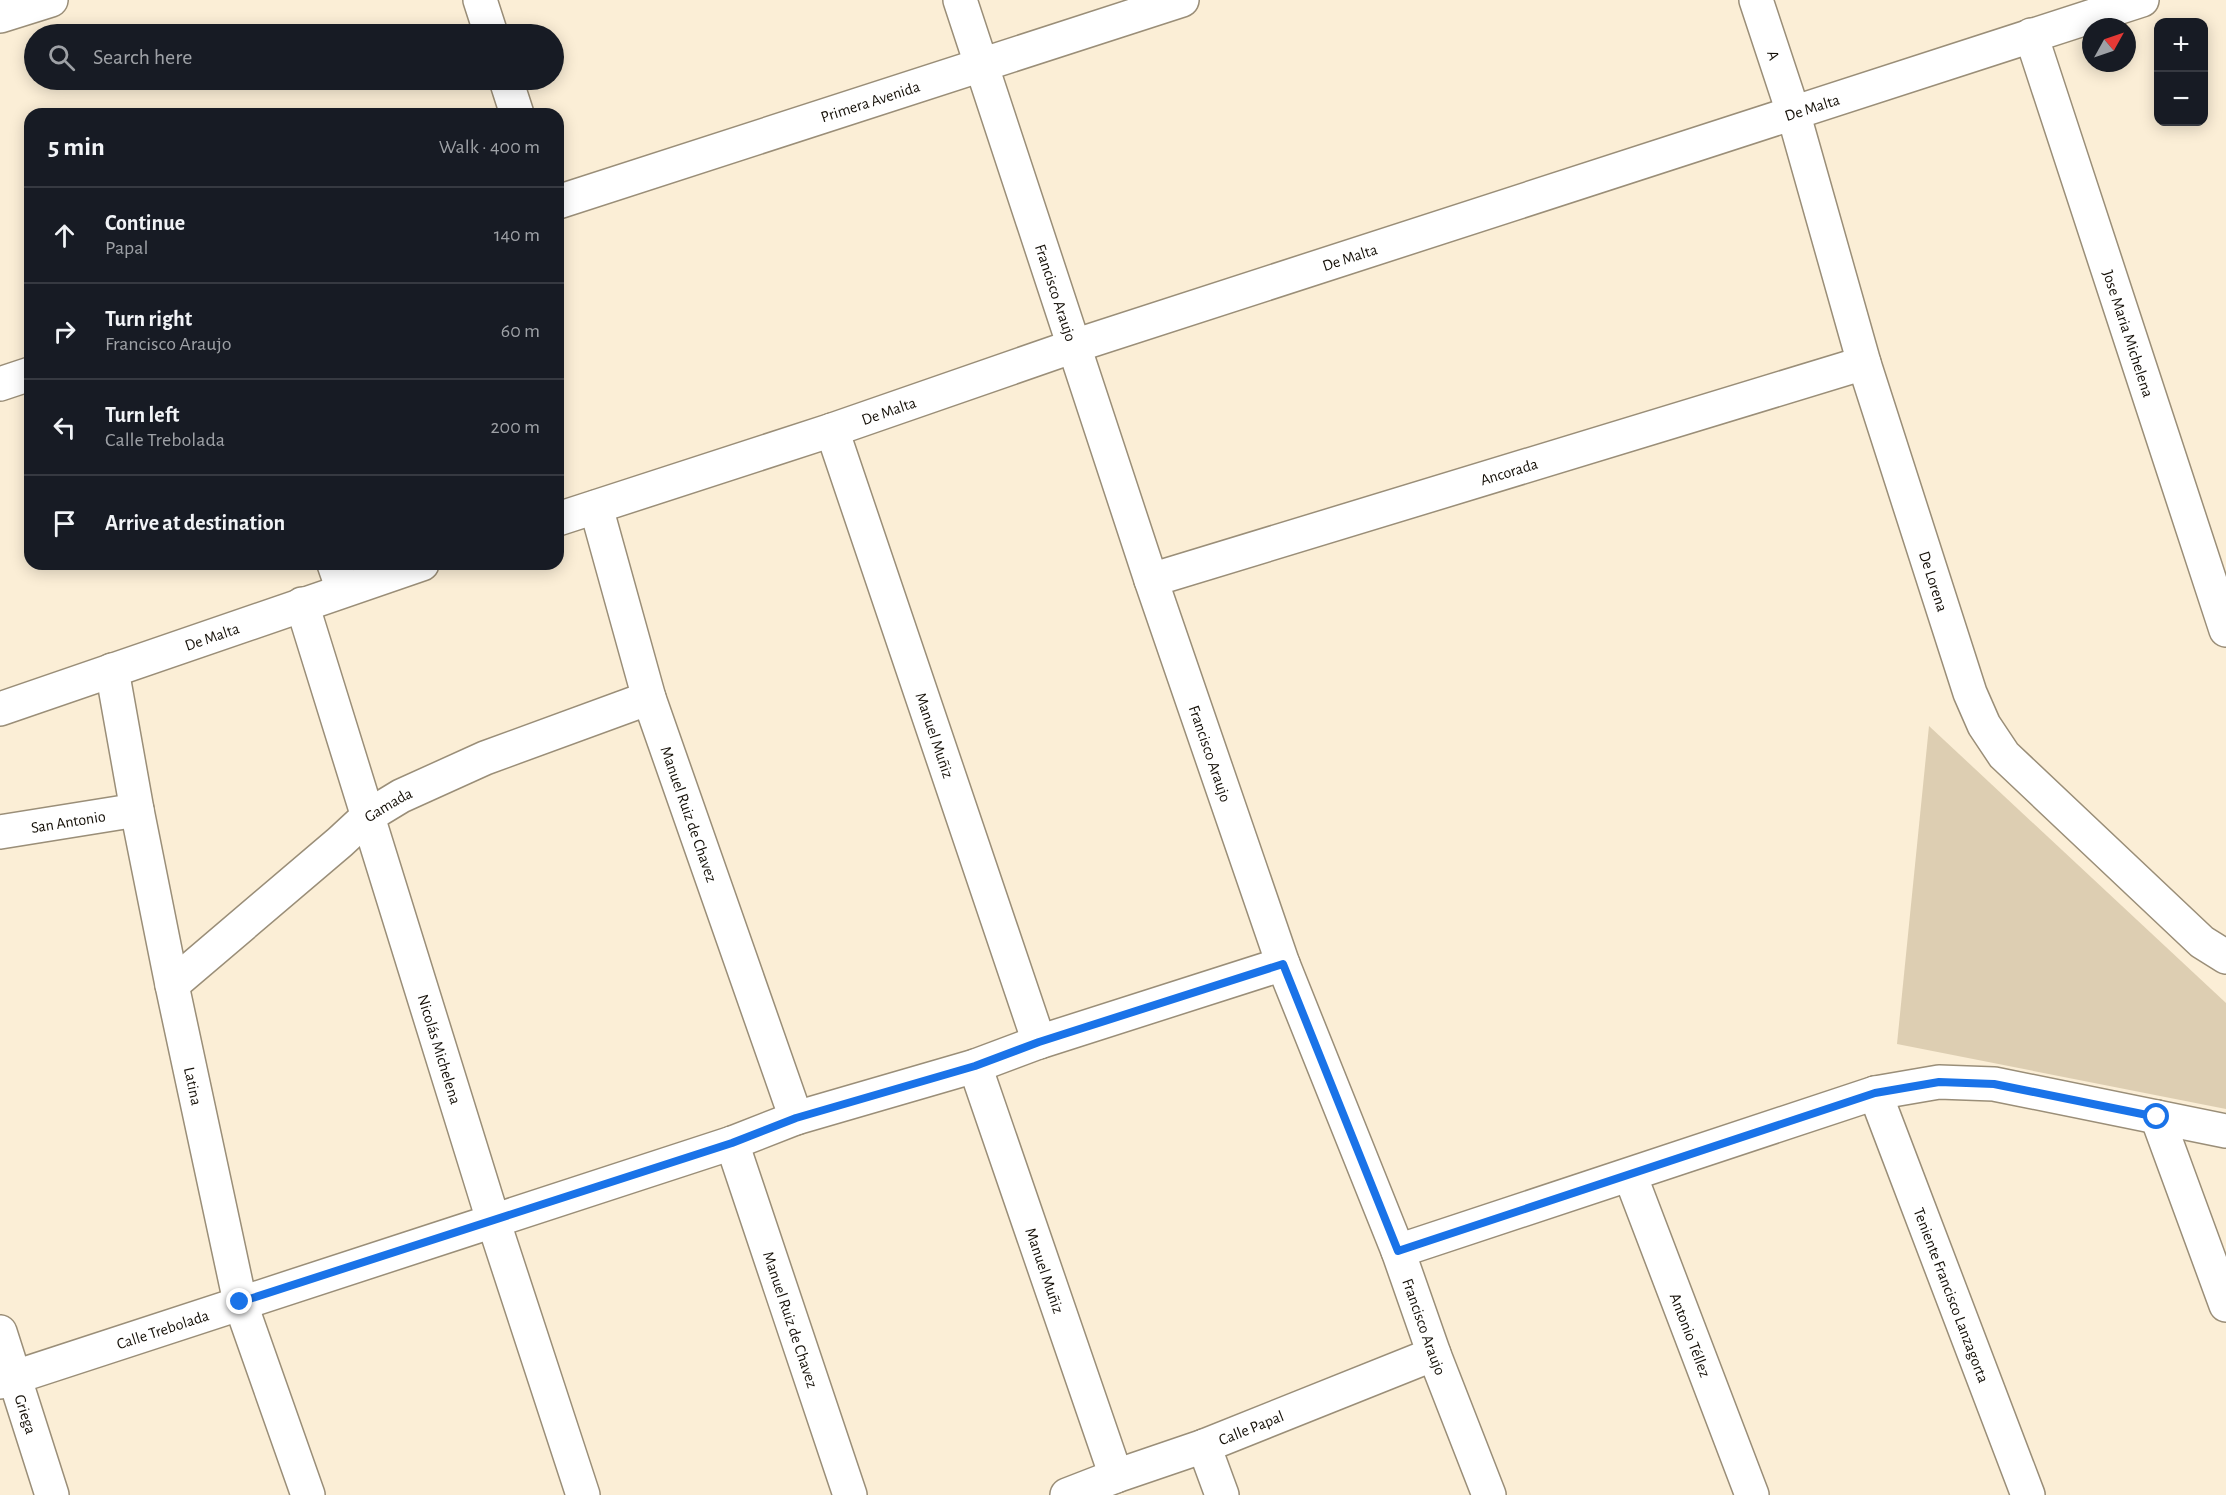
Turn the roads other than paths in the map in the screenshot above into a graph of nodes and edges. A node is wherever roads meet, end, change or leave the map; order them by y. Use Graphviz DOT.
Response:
graph roads {
  1 [pos="51,0"];
  2 [pos="480,0"];
  3 [pos="960,0"];
  4 [pos="1182,0"];
  5 [pos="1756,0"];
  6 [pos="2142,0"];
  7 [pos="0,16"];
  8 [pos="488,24"];
  9 [pos="2031,35"];
  10 [pos="982,65"];
  11 [pos="509,90"];
  12 [pos="515,108"];
  13 [pos="1793,112"];
  14 [pos="564,199"];
  15 [pos="1074,346"];
  16 [pos="1864,363"];
  17 [pos="24,376"];
  18 [pos="0,384"];
  19 [pos="832,430"];
  20 [pos="596,507"];
  21 [pos="564,517"];
  22 [pos="384,570"];
  23 [pos="339,577"];
  24 [pos="1151,580"];
  25 [pos="302,604"];
  26 [pos="2226,630"];
  27 [pos="112,670"];
  28 [pos="649,698"];
  29 [pos="0,709"];
  30 [pos="137,810"];
  31 [pos="368,816"];
  32 [pos="0,832"];
  33 [pos="2226,957"];
  34 [pos="1283,964"];
  35 [pos="172,985"];
  36 [pos="1039,1042"];
  37 [pos="975,1066"];
  38 [pos="1875,1093"];
  39 [pos="2157,1117"];
  40 [pos="796,1118"];
  41 [pos="2226,1131"];
  42 [pos="732,1143"];
  43 [pos="1630,1175"];
  44 [pos="493,1220"];
  45 [pos="1398,1251"];
  46 [pos="240,1302"];
  47 [pos="2226,1305"];
  48 [pos="0,1332"];
  49 [pos="1434,1354"];
  50 [pos="7,1380"];
  51 [pos="1204,1446"];
  52 [pos="1116,1476"];
  53 [pos="52,1495"];
  54 [pos="308,1495"];
  55 [pos="583,1495"];
  56 [pos="850,1495"];
  57 [pos="1067,1495"];
  58 [pos="1222,1495"];
  59 [pos="1489,1495"];
  60 [pos="1752,1495"];
  61 [pos="2028,1495"];
  1 -- 7 [label="street"];
  2 -- 8 [label="street"];
  3 -- 10 [label="street, Francisco Araujo"];
  4 -- 10 [label="street, Primera Avenida"];
  5 -- 13 [label="street, A"];
  6 -- 9 [label="street, De Malta"];
  9 -- 13 [label="street, De Malta"];
  9 -- 26 [label="street, Jose Maria Michelena"];
  10 -- 14 [label="street, Primera Avenida"];
  10 -- 15 [label="street, Francisco Araujo"];
  11 -- 12 [label="street"];
  13 -- 15 [label="street, De Malta"];
  13 -- 16 [label="street, De Lorena"];
  15 -- 19 [label="street, De Malta"];
  15 -- 24 [label="street, Francisco Araujo"];
  16 -- 24 [label="street, Ancorada"];
  16 -- 33 [label="street, De Lorena"];
  17 -- 18 [label="street"];
  19 -- 20 [label="street, De Malta"];
  19 -- 36 [label="street, Manuel Muñiz"];
  20 -- 21 [label="street, De Malta"];
  20 -- 28 [label="street, Manuel Ruiz de Chavez"];
  22 -- 23 [label="street, De Malta"];
  23 -- 25 [label="street, De Malta"];
  24 -- 34 [label="street, Francisco Araujo"];
  25 -- 27 [label="street, De Malta"];
  25 -- 31 [label="street, Nicolás Michelena"];
  27 -- 29 [label="street, De Malta"];
  27 -- 30 [label="street, Latina"];
  28 -- 31 [label="street, Gamada"];
  28 -- 40 [label="street, Manuel Ruiz de Chavez"];
  30 -- 32 [label="street, San Antonio"];
  30 -- 35 [label="street, Latina"];
  31 -- 35 [label="street, Gamada"];
  31 -- 44 [label="street, Nicolás Michelena"];
  34 -- 36 [label="street, Calle Trebolada"];
  34 -- 45 [label="street, Francisco Araujo"];
  35 -- 46 [label="street, Latina"];
  36 -- 37 [label="street, Calle Trebolada"];
  37 -- 40 [label="street, Calle Trebolada"];
  37 -- 52 [label="street, Manuel Muñiz"];
  38 -- 39 [label="street"];
  38 -- 43 [label="street"];
  38 -- 61 [label="street, Teniente Francisco Lanzagorta"];
  39 -- 41 [label="street"];
  39 -- 47 [label="street"];
  40 -- 42 [label="street, Calle Trebolada"];
  42 -- 44 [label="street, Calle Trebolada"];
  42 -- 56 [label="street, Manuel Ruiz de Chavez"];
  43 -- 45 [label="street"];
  43 -- 60 [label="street, Antonio Téllez"];
  44 -- 46 [label="street, Calle Trebolada"];
  44 -- 55 [label="street, Nicolás Michelena"];
  45 -- 49 [label="street, Francisco Araujo"];
  46 -- 50 [label="street, Calle Trebolada"];
  46 -- 54 [label="street, Latina"];
  48 -- 50 [label="street, Griega"];
  49 -- 51 [label="street, Calle Papal"];
  49 -- 59 [label="street, Francisco Araujo"];
  50 -- 53 [label="street, Griega"];
  51 -- 52 [label="street, Calle Papal"];
  51 -- 58 [label="street"];
  52 -- 57 [label="street, Calle Papal"];
}
